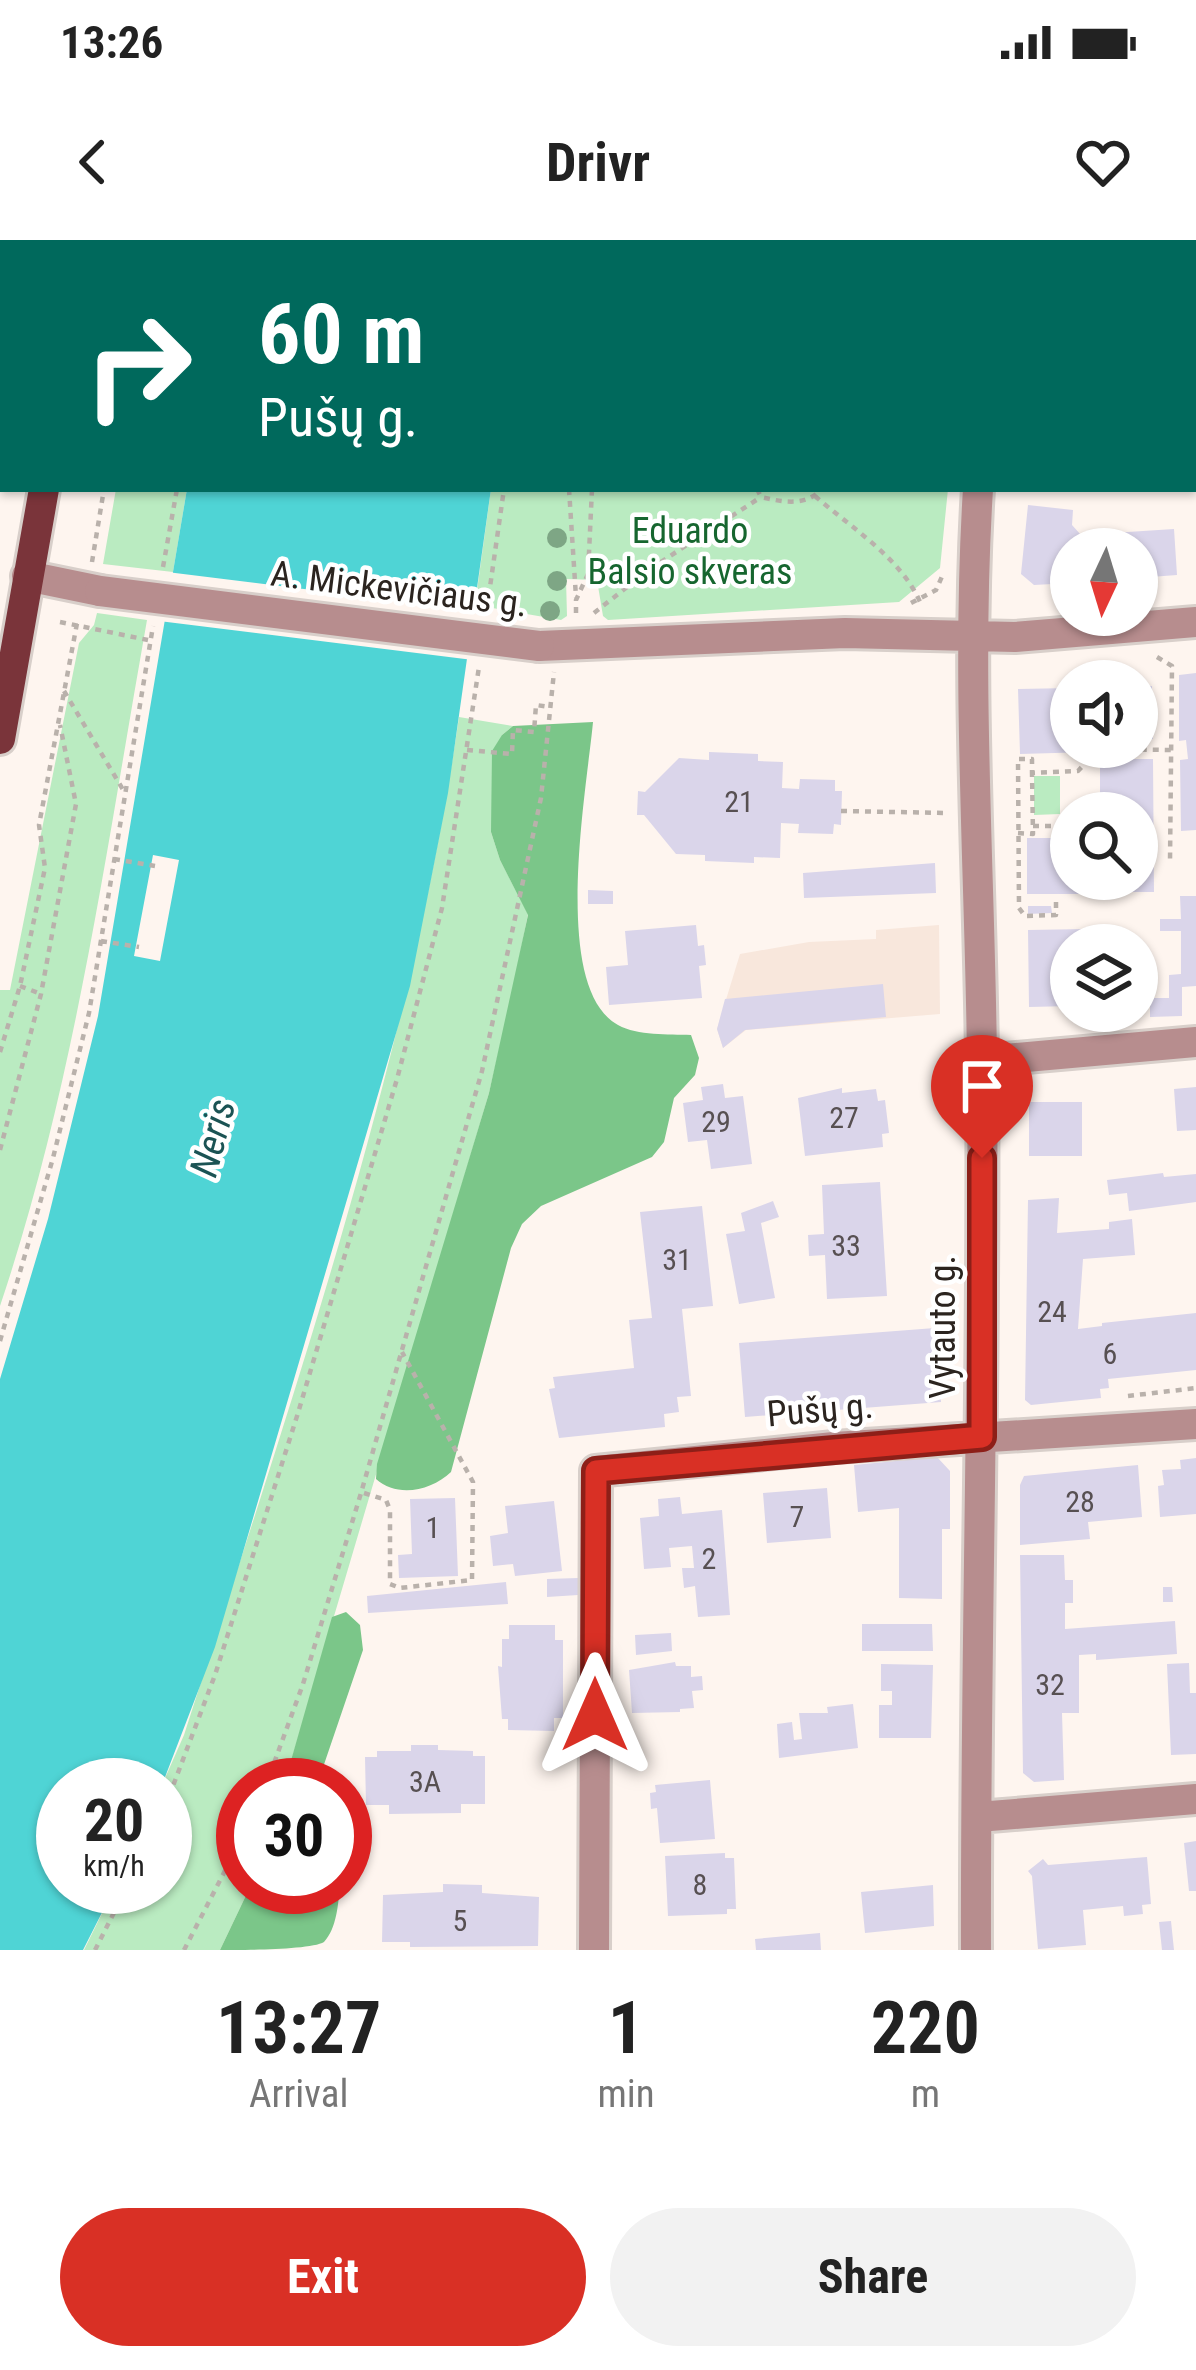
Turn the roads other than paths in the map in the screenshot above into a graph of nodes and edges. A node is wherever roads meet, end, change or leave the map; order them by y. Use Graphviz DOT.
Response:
graph roads {
  1 [pos="43,492"];
  2 [pos="978,492"];
  3 [pos="14,572"];
  4 [pos="1196,622"];
  5 [pos="973,635"];
  6 [pos="0,739"];
  7 [pos="1196,1042"];
  8 [pos="982,1060"];
  9 [pos="1196,1424"];
  10 [pos="982,1437"];
  11 [pos="1196,1799"];
  12 [pos="978,1817"];
  13 [pos="594,1950"];
  14 [pos="976,1950"];
  1 -- 3 [label="main road"];
  2 -- 5 [label="street, Vytauto g."];
  3 -- 5 [label="street, A. Mickevičiaus g., bridge"];
  3 -- 6 [label="main road"];
  4 -- 5 [label="street, A. Mickevičiaus g."];
  5 -- 8 [label="street, Vytauto g."];
  7 -- 8 [label="street"];
  8 -- 10 [label="street, Vytauto g."];
  9 -- 10 [label="street, Pušų g."];
  10 -- 12 [label="street, Vytauto g."];
  10 -- 13 [label="street, Pušų g."];
  11 -- 12 [label="street"];
  12 -- 14 [label="street, Vytauto g."];
}
